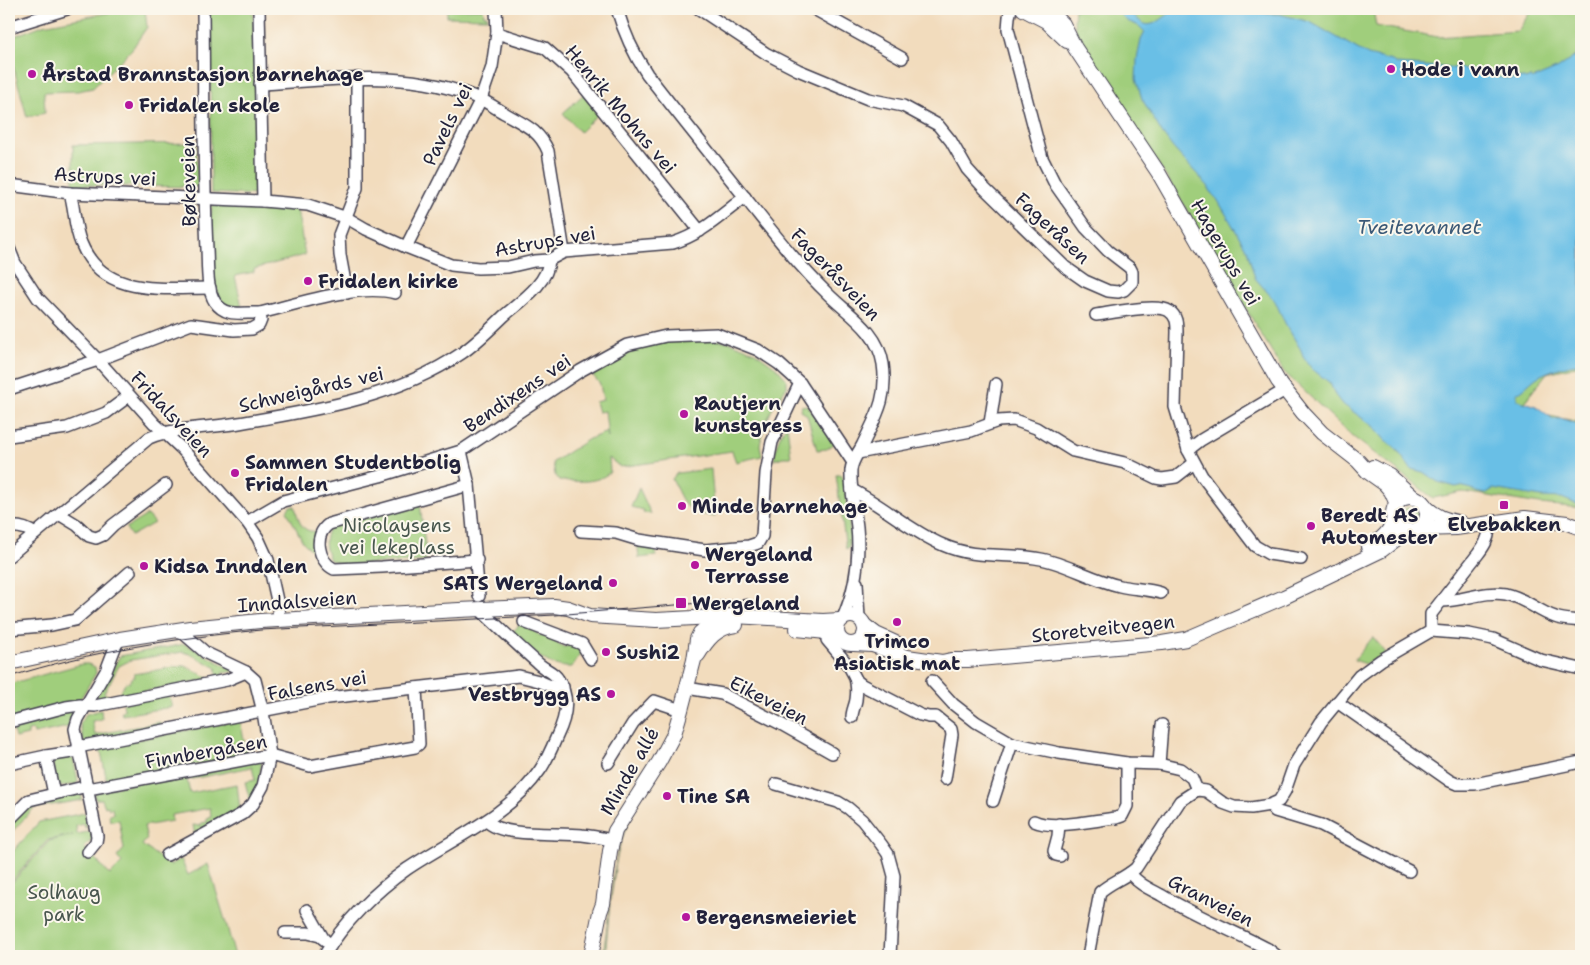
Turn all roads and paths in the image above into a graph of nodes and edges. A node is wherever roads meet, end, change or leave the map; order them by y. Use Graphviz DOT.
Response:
graph roads {
  1 [pos="67,9"];
  2 [pos="203,9"];
  3 [pos="259,9"];
  4 [pos="496,9"];
  5 [pos="617,9"];
  6 [pos="699,9"];
  7 [pos="814,9"];
  8 [pos="1011,9"];
  9 [pos="1023,9"];
  10 [pos="1052,13"];
  11 [pos="9,27"];
  12 [pos="497,33"];
  13 [pos="902,58"];
  14 [pos="357,78"];
  15 [pos="260,84"];
  16 [pos="480,99"];
  17 [pos="9,185"];
  18 [pos="70,193"];
  19 [pos="745,197"];
  20 [pos="204,198"];
  21 [pos="263,201"];
  22 [pos="347,218"];
  23 [pos="700,231"];
  24 [pos="406,247"];
  25 [pos="9,248"];
  26 [pos="564,252"];
  27 [pos="549,260"];
  28 [pos="210,288"];
  29 [pos="347,293"];
  30 [pos="395,293"];
  31 [pos="260,313"];
  32 [pos="1096,315"];
  33 [pos="98,360"];
  34 [pos="800,383"];
  35 [pos="996,384"];
  36 [pos="9,389"];
  37 [pos="1285,390"];
  38 [pos="129,396"];
  39 [pos="990,423"];
  40 [pos="165,433"];
  41 [pos="9,436"];
  42 [pos="1188,450"];
  43 [pos="461,451"];
  44 [pos="855,457"];
  45 [pos="1358,461"];
  46 [pos="1194,463"];
  47 [pos="166,485"];
  48 [pos="469,485"];
  49 [pos="852,490"];
  50 [pos="1419,502"];
  51 [pos="1397,504"];
  52 [pos="59,514"];
  53 [pos="1394,518"];
  54 [pos="247,522"];
  55 [pos="1472,524"];
  56 [pos="12,527"];
  57 [pos="1581,528"];
  58 [pos="1413,530"];
  59 [pos="1489,530"];
  60 [pos="581,531"];
  61 [pos="35,534"];
  62 [pos="9,556"];
  63 [pos="1301,559"];
  64 [pos="477,560"];
  65 [pos="130,572"];
  66 [pos="856,576"];
  67 [pos="1161,593"];
  68 [pos="1442,600"];
  69 [pos="479,603"];
  70 [pos="1253,609"];
  71 [pos="734,616"];
  72 [pos="842,619"];
  73 [pos="279,620"];
  74 [pos="1581,620"];
  75 [pos="524,622"];
  76 [pos="862,622"];
  77 [pos="9,629"];
  78 [pos="174,630"];
  79 [pos="1432,631"];
  80 [pos="833,638"];
  81 [pos="120,639"];
  82 [pos="854,644"];
  83 [pos="591,659"];
  84 [pos="694,660"];
  85 [pos="951,660"];
  86 [pos="9,663"];
  87 [pos="1581,669"];
  88 [pos="246,672"];
  89 [pos="856,678"];
  90 [pos="932,681"];
  91 [pos="562,687"];
  92 [pos="416,688"];
  93 [pos="687,688"];
  94 [pos="1337,702"];
  95 [pos="953,704"];
  96 [pos="86,705"];
  97 [pos="681,710"];
  98 [pos="263,712"];
  99 [pos="936,717"];
  100 [pos="852,718"];
  101 [pos="9,722"];
  102 [pos="1162,725"];
  103 [pos="1012,744"];
  104 [pos="79,749"];
  105 [pos="832,753"];
  106 [pos="270,754"];
  107 [pos="46,756"];
  108 [pos="1581,762"];
  109 [pos="608,763"];
  110 [pos="1128,763"];
  111 [pos="9,764"];
  112 [pos="1158,764"];
  113 [pos="945,779"];
  114 [pos="776,784"];
  115 [pos="88,788"];
  116 [pos="1197,790"];
  117 [pos="54,794"];
  118 [pos="993,801"];
  119 [pos="1274,803"];
  120 [pos="9,820"];
  121 [pos="487,821"];
  122 [pos="1034,821"];
  123 [pos="1059,824"];
  124 [pos="612,840"];
  125 [pos="88,852"];
  126 [pos="167,855"];
  127 [pos="1060,856"];
  128 [pos="1409,871"];
  129 [pos="1130,873"];
  130 [pos="603,904"];
  131 [pos="307,910"];
  132 [pos="285,933"];
  133 [pos="327,941"];
  134 [pos="324,956"];
  135 [pos="591,956"];
  136 [pos="601,956"];
  137 [pos="890,956"];
  138 [pos="1088,956"];
  139 [pos="1277,956"];
  1 -- 11 [label="street"];
  2 -- 20 [label="street, Bøkeveien"];
  3 -- 15 [label="street"];
  4 -- 12 [label="street, Pavels vei"];
  5 -- 19 [label="street, Fageråsveien"];
  6 -- 8 [label="street, Fageråsen"];
  7 -- 13 [label="street"];
  9 -- 10 [label="main road, Hagerups vei"];
  10 -- 37 [label="main road, Hagerups vei"];
  12 -- 16 [label="street, Pavels vei"];
  12 -- 23 [label="street, Henrik Mohns vei"];
  14 -- 15 [label="street"];
  14 -- 16 [label="street"];
  14 -- 22 [label="street"];
  15 -- 21 [label="street"];
  16 -- 24 [label="street, Pavels vei"];
  16 -- 26 [label="street"];
  17 -- 18 [label="street, Astrups vei"];
  18 -- 20 [label="street, Astrups vei"];
  18 -- 28 [label="street"];
  19 -- 23 [label="street, Astrups vei"];
  19 -- 44 [label="street, Fageråsveien"];
  20 -- 21 [label="street, Astrups vei"];
  20 -- 28 [label="street, Bøkeveien"];
  21 -- 22 [label="street, Astrups vei"];
  22 -- 24 [label="street, Astrups vei"];
  22 -- 29 [label="street"];
  23 -- 26 [label="street, Astrups vei"];
  24 -- 27 [label="street, Astrups vei"];
  25 -- 33 [label="street, Fridalsveien"];
  26 -- 27 [label="street, Astrups vei"];
  27 -- 40 [label="street, Schweigårds vei"];
  28 -- 31 [label="street, Bøkeveien"];
  29 -- 30 [label="street, Bøkeveien"];
  29 -- 31 [label="street, Bøkeveien"];
  31 -- 33 [label="street"];
  32 -- 42 [label="street"];
  33 -- 36 [label="street"];
  33 -- 38 [label="street, Fridalsveien"];
  34 -- 43 [label="street, Bendixens vei"];
  34 -- 44 [label="street, Bendixens vei"];
  34 -- 60 [label="street"];
  35 -- 39 [label="street"];
  37 -- 42 [label="street"];
  37 -- 45 [label="main road, Hagerups vei"];
  38 -- 40 [label="street, Fridalsveien"];
  38 -- 41 [label="street"];
  39 -- 44 [label="street"];
  39 -- 46 [label="street"];
  40 -- 52 [label="street, Schweigårds vei"];
  40 -- 54 [label="street, Fridalsveien"];
  42 -- 46 [label="street"];
  43 -- 48 [label="street"];
  43 -- 54 [label="street, Bendixens vei"];
  44 -- 49 [label="street, Fageråsveien"];
  45 -- 50 [label="main road, Hagerups vei"];
  45 -- 51 [label="main road, Hagerups vei"];
  46 -- 63 [label="street"];
  47 -- 52 [label="street"];
  48 -- 64 [label="street"];
  48 -- 64 [label="street"];
  49 -- 66 [label="street, Fageråsveien"];
  49 -- 67 [label="street"];
  50 -- 51 [label="main road"];
  50 -- 55 [label="main road"];
  50 -- 58 [label="main road"];
  51 -- 53 [label="main road"];
  52 -- 61 [label="street, Schweigårds vei"];
  53 -- 58 [label="main road"];
  53 -- 70 [label="main road, Storetveitvegen"];
  54 -- 73 [label="street, Fridalsveien"];
  55 -- 57 [label="main road"];
  55 -- 58 [label="main road"];
  56 -- 61 [label="street"];
  58 -- 70 [label="main road, Storetveitvegen"];
  59 -- 68 [label="street"];
  61 -- 62 [label="street, Schweigårds vei"];
  64 -- 69 [label="street"];
  65 -- 77 [label="street"];
  66 -- 72 [label="street, Fageråsveien"];
  66 -- 76 [label="street, Fageråsveien"];
  68 -- 74 [label="street"];
  68 -- 79 [label="street"];
  69 -- 71 [label="main road, Inndalsveien"];
  69 -- 73 [label="main road, Inndalsveien"];
  69 -- 91 [label="street"];
  70 -- 85 [label="main road, Storetveitvegen"];
  71 -- 72 [label="main road"];
  71 -- 84 [label="main road, Minde allé"];
  72 -- 76 [label="main road"];
  72 -- 80 [label="main road"];
  73 -- 78 [label="main road, Inndalsveien"];
  75 -- 83 [label="street"];
  76 -- 82 [label="main road"];
  76 -- 85 [label="main road, Storetveitvegen"];
  78 -- 81 [label="main road, Inndalsveien"];
  78 -- 88 [label="street"];
  79 -- 87 [label="street"];
  79 -- 94 [label="street"];
  80 -- 82 [label="main road"];
  80 -- 84 [label="main road, Minde allé"];
  80 -- 89 [label="street"];
  81 -- 86 [label="main road, Inndalsveien"];
  81 -- 96 [label="street"];
  82 -- 85 [label="main road, Storetveitvegen"];
  84 -- 93 [label="main road, Minde allé"];
  88 -- 96 [label="street"];
  88 -- 98 [label="street"];
  89 -- 99 [label="street"];
  89 -- 100 [label="street"];
  90 -- 95 [label="street"];
  91 -- 92 [label="street, Falsens vei"];
  91 -- 121 [label="street"];
  92 -- 98 [label="street, Falsens vei"];
  92 -- 106 [label="street, Finnbergåsen"];
  93 -- 97 [label="main road, Minde allé"];
  93 -- 105 [label="street, Eikeveien"];
  94 -- 108 [label="street"];
  94 -- 119 [label="street"];
  95 -- 99 [label="street"];
  95 -- 103 [label="street"];
  96 -- 101 [label="street"];
  96 -- 104 [label="street"];
  97 -- 109 [label="street"];
  97 -- 124 [label="main road, Minde allé"];
  98 -- 104 [label="street, Falsens vei"];
  98 -- 106 [label="street"];
  99 -- 113 [label="street"];
  102 -- 112 [label="street"];
  103 -- 110 [label="street"];
  103 -- 118 [label="street"];
  104 -- 107 [label="street, Falsens vei"];
  104 -- 115 [label="street"];
  106 -- 115 [label="street, Finnbergåsen"];
  106 -- 126 [label="street"];
  107 -- 111 [label="street, Falsens vei"];
  107 -- 117 [label="street"];
  110 -- 112 [label="street"];
  110 -- 123 [label="street"];
  112 -- 116 [label="street"];
  114 -- 137 [label="street"];
  115 -- 117 [label="street, Finnbergåsen"];
  115 -- 125 [label="street"];
  116 -- 119 [label="street"];
  116 -- 129 [label="street"];
  117 -- 120 [label="street, Finnbergåsen"];
  119 -- 128 [label="street"];
  121 -- 124 [label="street"];
  121 -- 133 [label="street"];
  122 -- 123 [label="street"];
  123 -- 127 [label="street"];
  124 -- 130 [label="main road, Minde allé"];
  129 -- 138 [label="street"];
  129 -- 139 [label="street, Granveien"];
  130 -- 135 [label="main road, Minde allé"];
  130 -- 136 [label="main road, Minde allé"];
  131 -- 133 [label="street"];
  132 -- 133 [label="street"];
  133 -- 134 [label="street"];
}
